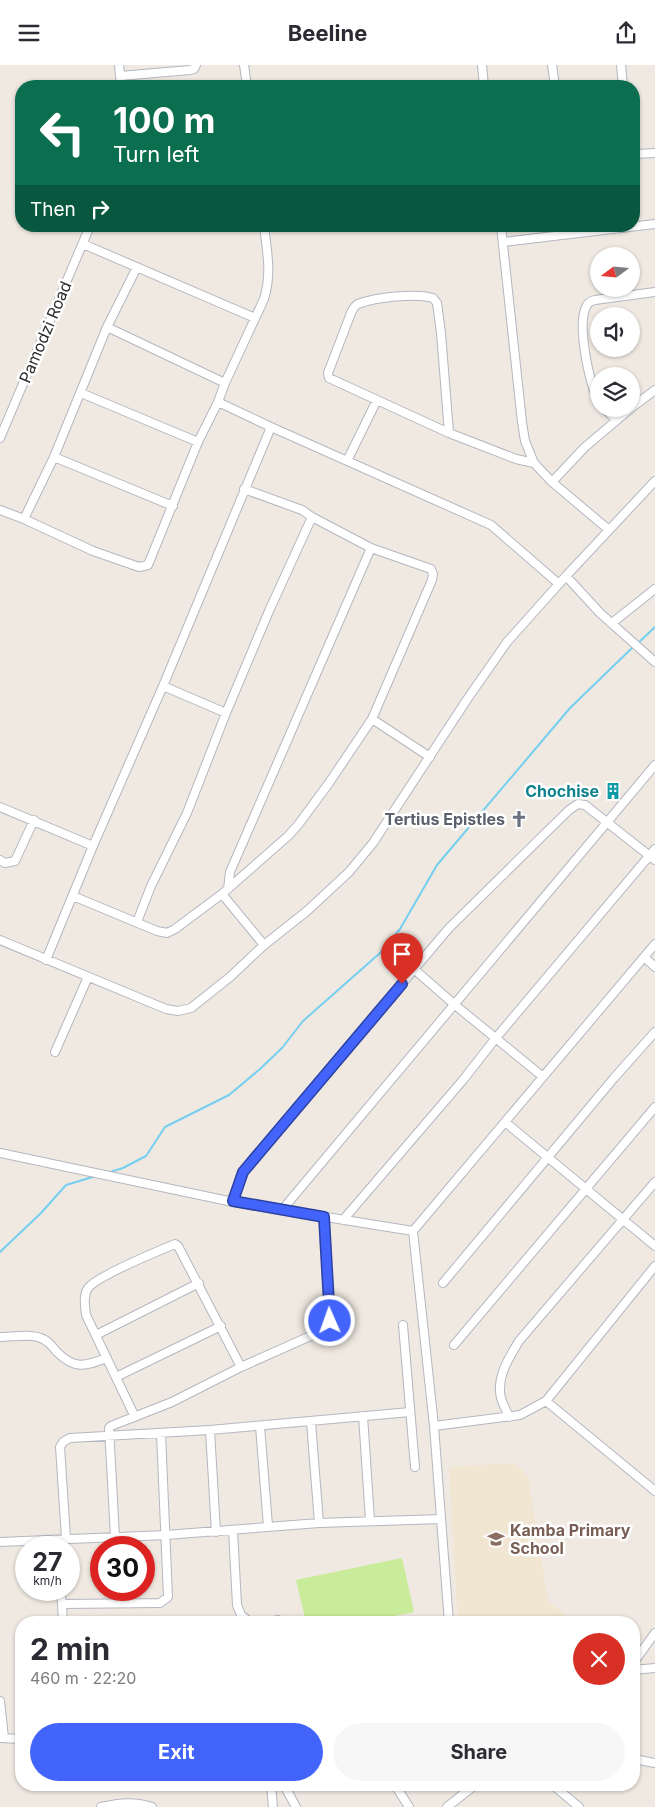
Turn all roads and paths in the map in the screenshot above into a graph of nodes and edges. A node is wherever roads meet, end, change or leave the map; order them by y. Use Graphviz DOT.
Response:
graph roads {
  1 [pos="119,65"];
  2 [pos="196,65"];
  3 [pos="244,65"];
  4 [pos="482,65"];
  5 [pos="552,65"];
  6 [pos="621,65"];
  7 [pos="120,76"];
  8 [pos="120,80"];
  9 [pos="246,80"];
  10 [pos="483,80"];
  11 [pos="554,80"];
  12 [pos="622,80"];
  13 [pos="655,153"];
  14 [pos="640,154"];
  15 [pos="655,224"];
  16 [pos="640,225"];
  17 [pos="88,232"];
  18 [pos="265,232"];
  19 [pos="502,232"];
  20 [pos="560,232"];
  21 [pos="503,242"];
  22 [pos="83,244"];
  23 [pos="137,267"];
  24 [pos="655,293"];
  25 [pos="255,318"];
  26 [pos="106,327"];
  27 [pos="590,378"];
  28 [pos="225,383"];
  29 [pos="655,390"];
  30 [pos="81,393"];
  31 [pos="377,400"];
  32 [pos="640,401"];
  33 [pos="218,402"];
  34 [pos="613,417"];
  35 [pos="620,417"];
  36 [pos="616,420"];
  37 [pos="270,427"];
  38 [pos="449,433"];
  39 [pos="0,438"];
  40 [pos="198,442"];
  41 [pos="54,457"];
  42 [pos="347,461"];
  43 [pos="534,463"];
  44 [pos="655,481"];
  45 [pos="552,482"];
  46 [pos="244,489"];
  47 [pos="173,506"];
  48 [pos="0,511"];
  49 [pos="312,517"];
  50 [pos="24,519"];
  51 [pos="609,530"];
  52 [pos="371,548"];
  53 [pos="566,576"];
  54 [pos="559,584"];
  55 [pos="655,589"];
  56 [pos="612,623"];
  57 [pos="655,662"];
  58 [pos="162,687"];
  59 [pos="226,713"];
  60 [pos="372,719"];
  61 [pos="430,757"];
  62 [pos="655,765"];
  63 [pos="0,807"];
  64 [pos="34,820"];
  65 [pos="607,821"];
  66 [pos="92,846"];
  67 [pos="653,855"];
  68 [pos="0,860"];
  69 [pos="225,892"];
  70 [pos="73,896"];
  71 [pos="137,922"];
  72 [pos="0,940"];
  73 [pos="655,944"];
  74 [pos="264,945"];
  75 [pos="644,957"];
  76 [pos="46,960"];
  77 [pos="655,967"];
  78 [pos="415,970"];
  79 [pos="88,977"];
  80 [pos="455,1005"];
  81 [pos="655,1032"];
  82 [pos="495,1039"];
  83 [pos="55,1052"];
  84 [pos="542,1076"];
  85 [pos="655,1107"];
  86 [pos="505,1122"];
  87 [pos="0,1153"];
  88 [pos="548,1157"];
  89 [pos="655,1182"];
  90 [pos="586,1189"];
  91 [pos="233,1201"];
  92 [pos="282,1210"];
  93 [pos="324,1217"];
  94 [pos="343,1219"];
  95 [pos="623,1219"];
  96 [pos="413,1231"];
  97 [pos="655,1246"];
  98 [pos="655,1266"];
  99 [pos="199,1283"];
  100 [pos="443,1283"];
  101 [pos="403,1325"];
  102 [pos="221,1327"];
  103 [pos="96,1335"];
  104 [pos="0,1337"];
  105 [pos="454,1345"];
  106 [pos="107,1358"];
  107 [pos="241,1367"];
  108 [pos="116,1377"];
  109 [pos="546,1401"];
  110 [pos="410,1412"];
  111 [pos="362,1416"];
  112 [pos="134,1417"];
  113 [pos="510,1417"];
  114 [pos="311,1422"];
  115 [pos="260,1426"];
  116 [pos="434,1426"];
  117 [pos="210,1430"];
  118 [pos="161,1433"];
  119 [pos="110,1435"];
  120 [pos="415,1467"];
  121 [pos="655,1491"];
  122 [pos="441,1519"];
  123 [pos="370,1520"];
  124 [pos="319,1523"];
  125 [pos="268,1526"];
  126 [pos="233,1530"];
  127 [pos="216,1531"];
  128 [pos="166,1535"];
  129 [pos="62,1536"];
  130 [pos="116,1536"];
  131 [pos="141,1536"];
  132 [pos="15,1541"];
  133 [pos="0,1542"];
  134 [pos="62,1601"];
  135 [pos="62,1604"];
  136 [pos="63,1616"];
  137 [pos="242,1616"];
  138 [pos="448,1616"];
  139 [pos="655,1633"];
  140 [pos="640,1654"];
  141 [pos="655,1667"];
  142 [pos="640,1669"];
  143 [pos="0,1701"];
  144 [pos="2,1738"];
  145 [pos="15,1739"];
  146 [pos="640,1760"];
  147 [pos="655,1763"];
  148 [pos="272,1791"];
  149 [pos="287,1791"];
  150 [pos="399,1791"];
  151 [pos="467,1791"];
  152 [pos="560,1791"];
  153 [pos="101,1807"];
  154 [pos="152,1807"];
  155 [pos="273,1807"];
  156 [pos="296,1807"];
  157 [pos="409,1807"];
  158 [pos="447,1807"];
  159 [pos="579,1807"];
  1 -- 7 [label="street"];
  2 -- 7 [label="street"];
  3 -- 9 [label="street"];
  4 -- 10 [label="street"];
  5 -- 11 [label="street"];
  6 -- 12 [label="street"];
  7 -- 8 [label="street"];
  13 -- 14 [label="street"];
  15 -- 16 [label="street"];
  17 -- 22 [label="street, Pamodzi Road"];
  18 -- 25 [label="street"];
  19 -- 21 [label="street"];
  20 -- 21 [label="street"];
  21 -- 43 [label="street"];
  22 -- 23 [label="street"];
  22 -- 39 [label="street, Pamodzi Road"];
  23 -- 25 [label="street"];
  23 -- 26 [label="street"];
  24 -- 27 [label="street"];
  25 -- 28 [label="street"];
  26 -- 28 [label="street"];
  26 -- 30 [label="street"];
  28 -- 33 [label="street"];
  29 -- 32 [label="street"];
  30 -- 40 [label="street"];
  30 -- 41 [label="street"];
  31 -- 38 [label="street"];
  31 -- 38 [label="street"];
  31 -- 42 [label="street"];
  33 -- 37 [label="street"];
  33 -- 40 [label="street"];
  34 -- 36 [label="street"];
  35 -- 36 [label="street"];
  36 -- 45 [label="street"];
  37 -- 42 [label="street"];
  37 -- 46 [label="street"];
  38 -- 43 [label="street"];
  40 -- 47 [label="street"];
  41 -- 47 [label="street"];
  41 -- 50 [label="street"];
  42 -- 54 [label="street"];
  43 -- 45 [label="street"];
  44 -- 51 [label="street"];
  45 -- 51 [label="street"];
  46 -- 49 [label="street"];
  46 -- 58 [label="street"];
  47 -- 50 [label="street"];
  48 -- 50 [label="street"];
  49 -- 52 [label="street"];
  49 -- 59 [label="street"];
  51 -- 53 [label="street"];
  52 -- 60 [label="street"];
  52 -- 69 [label="street"];
  53 -- 54 [label="street"];
  53 -- 56 [label="street"];
  54 -- 61 [label="street"];
  55 -- 56 [label="street"];
  56 -- 57 [label="street"];
  58 -- 59 [label="street"];
  58 -- 66 [label="street"];
  59 -- 71 [label="street"];
  60 -- 61 [label="street"];
  60 -- 69 [label="street"];
  61 -- 74 [label="street"];
  62 -- 65 [label="street"];
  63 -- 64 [label="street"];
  64 -- 66 [label="street"];
  64 -- 68 [label="street"];
  65 -- 67 [label="street"];
  65 -- 78 [label="street"];
  65 -- 80 [label="street"];
  66 -- 70 [label="street"];
  67 -- 82 [label="street"];
  69 -- 71 [label="street"];
  69 -- 74 [label="street"];
  70 -- 71 [label="street"];
  70 -- 76 [label="street"];
  72 -- 76 [label="street"];
  73 -- 75 [label="street"];
  74 -- 79 [label="street"];
  75 -- 77 [label="street"];
  75 -- 84 [label="street"];
  76 -- 79 [label="street"];
  78 -- 80 [label="street"];
  78 -- 91 [label="street"];
  79 -- 83 [label="street"];
  80 -- 82 [label="street"];
  80 -- 92 [label="street"];
  81 -- 88 [label="street"];
  82 -- 84 [label="street"];
  82 -- 94 [label="street"];
  84 -- 86 [label="street"];
  85 -- 90 [label="street"];
  86 -- 88 [label="street"];
  86 -- 96 [label="street"];
  87 -- 91 [label="street"];
  88 -- 90 [label="street"];
  88 -- 100 [label="street"];
  89 -- 95 [label="street"];
  90 -- 95 [label="street"];
  90 -- 105 [label="street"];
  91 -- 92 [label="street"];
  92 -- 93 [label="street"];
  93 -- 94 [label="street"];
  93 -- 107 [label="street"];
  94 -- 96 [label="street"];
  95 -- 97 [label="street"];
  95 -- 113 [label="street"];
  96 -- 116 [label="street"];
  98 -- 109 [label="street"];
  99 -- 102 [label="street"];
  99 -- 103 [label="street"];
  99 -- 103 [label="street"];
  101 -- 110 [label="street"];
  102 -- 107 [label="street"];
  102 -- 108 [label="street"];
  103 -- 106 [label="street"];
  104 -- 106 [label="street"];
  106 -- 108 [label="street"];
  107 -- 112 [label="street"];
  108 -- 112 [label="street"];
  109 -- 113 [label="street"];
  109 -- 121 [label="street"];
  110 -- 111 [label="street"];
  110 -- 120 [label="street"];
  111 -- 114 [label="street"];
  111 -- 123 [label="street"];
  112 -- 119 [label="street"];
  113 -- 116 [label="street"];
  114 -- 115 [label="street"];
  114 -- 124 [label="street"];
  115 -- 117 [label="street"];
  115 -- 125 [label="street"];
  116 -- 122 [label="street"];
  117 -- 118 [label="street"];
  117 -- 127 [label="street"];
  118 -- 119 [label="street"];
  118 -- 128 [label="street"];
  119 -- 129 [label="street"];
  119 -- 130 [label="street"];
  122 -- 123 [label="street"];
  122 -- 138 [label="street"];
  123 -- 124 [label="street"];
  124 -- 125 [label="street"];
  125 -- 126 [label="street"];
  126 -- 127 [label="street"];
  126 -- 137 [label="street"];
  127 -- 128 [label="street"];
  128 -- 131 [label="street"];
  128 -- 135 [label="street"];
  132 -- 133 [label="street"];
  134 -- 135 [label="street"];
  135 -- 136 [label="street"];
  139 -- 140 [label="street"];
  141 -- 142 [label="street"];
  143 -- 144 [label="street"];
  144 -- 145 [label="street"];
  146 -- 147 [label="street"];
  148 -- 155 [label="street"];
  149 -- 156 [label="street"];
  150 -- 157 [label="street"];
  151 -- 158 [label="street"];
  152 -- 159 [label="street"];
  153 -- 154 [label="street"];
}
